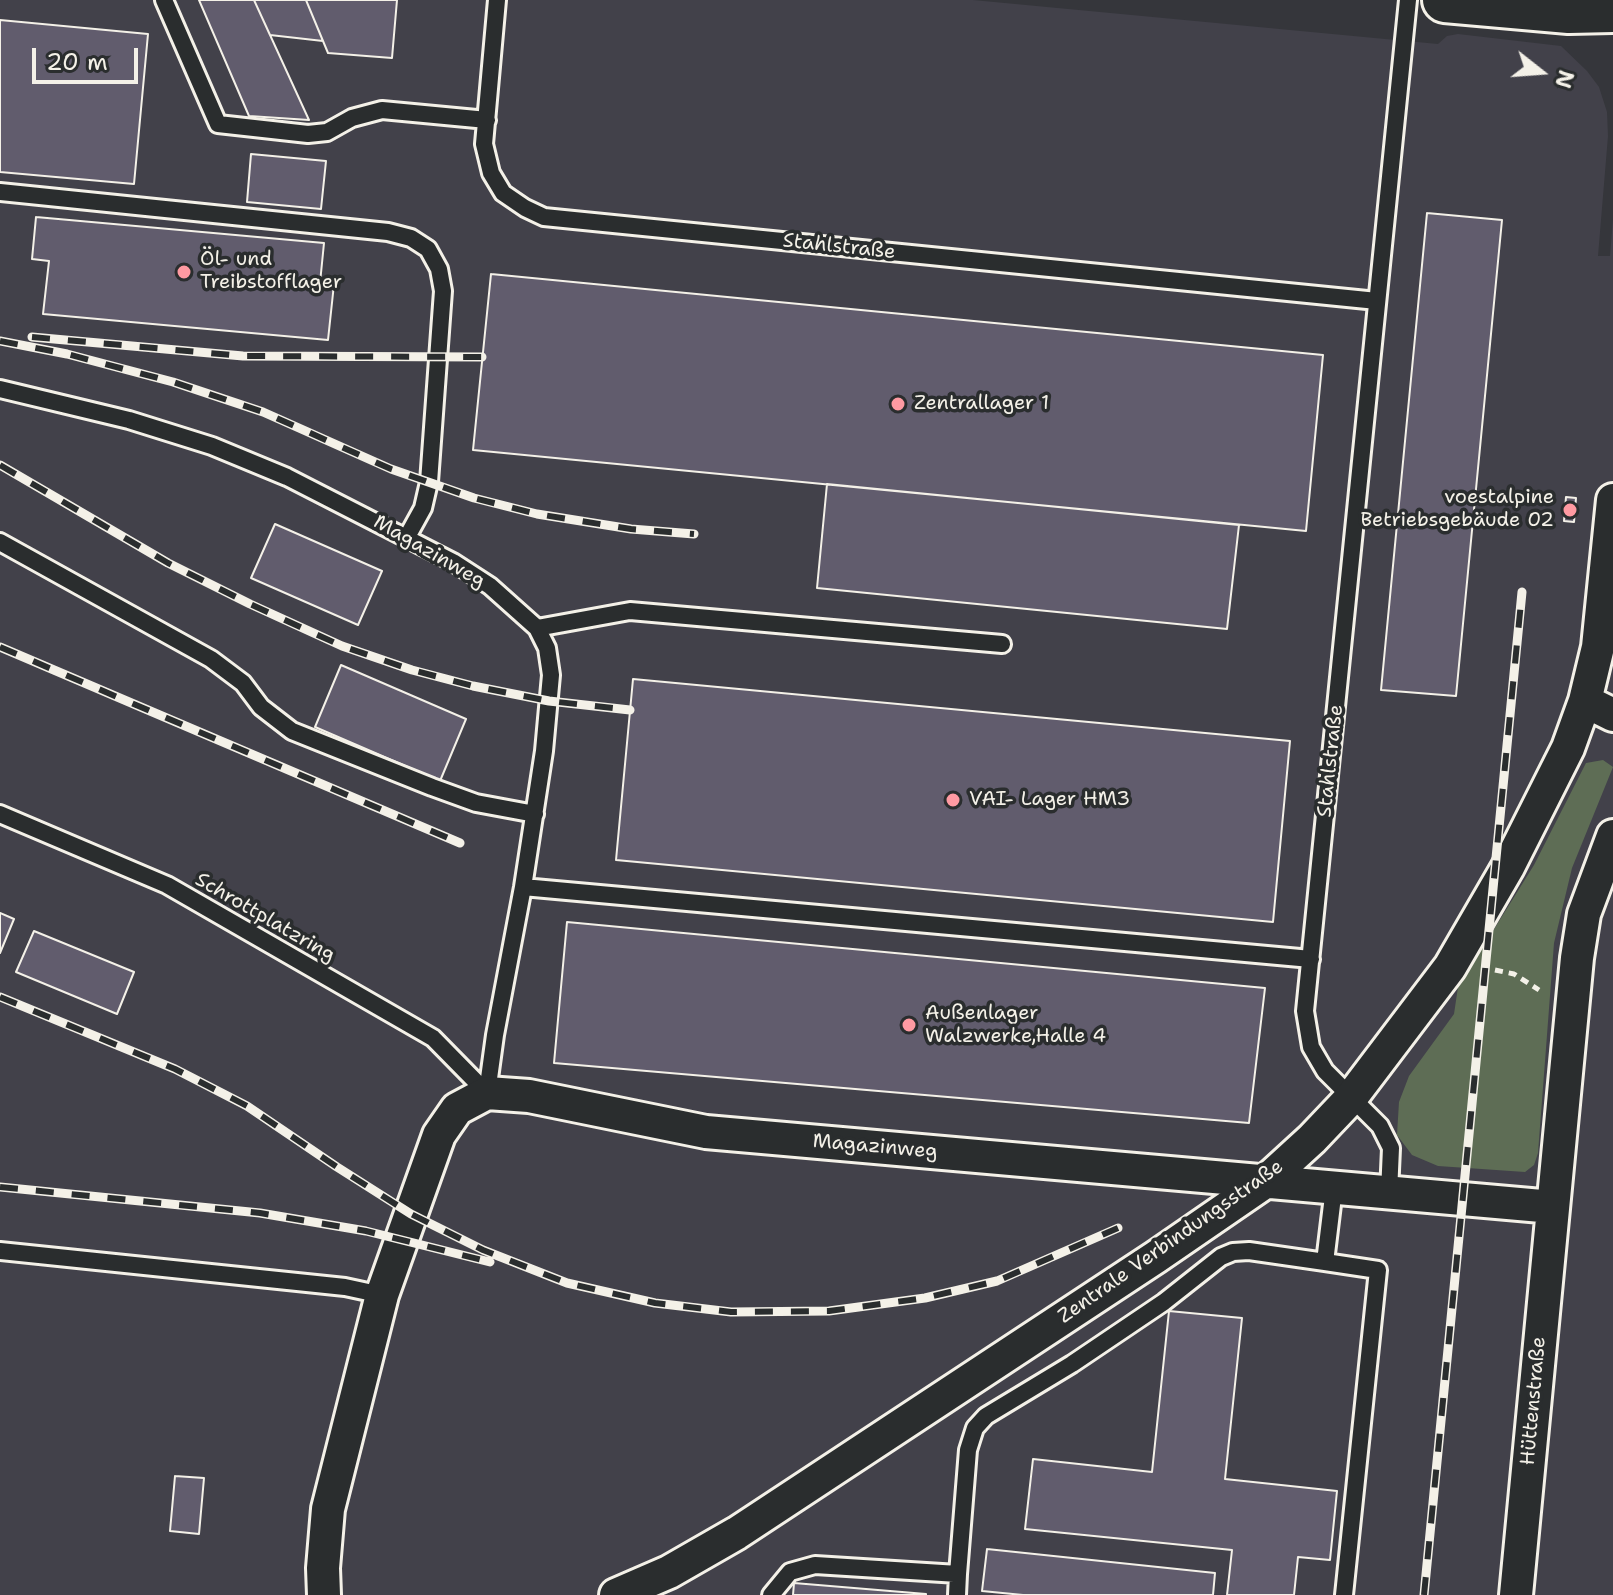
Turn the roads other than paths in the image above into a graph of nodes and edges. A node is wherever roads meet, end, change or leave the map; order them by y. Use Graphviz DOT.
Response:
graph roads {
  1 [pos="164,0"];
  2 [pos="497,0"];
  3 [pos="1408,0"];
  4 [pos="1445,0"];
  5 [pos="1613,10"];
  6 [pos="487,120"];
  7 [pos="0,192"];
  8 [pos="1377,301"];
  9 [pos="0,389"];
  10 [pos="1613,500"];
  11 [pos="407,537"];
  12 [pos="0,542"];
  13 [pos="537,628"];
  14 [pos="1002,644"];
  15 [pos="1599,708"];
  16 [pos="0,814"];
  17 [pos="535,814"];
  18 [pos="1613,836"];
  19 [pos="523,887"];
  20 [pos="1311,959"];
  21 [pos="487,1093"];
  22 [pos="1350,1099"];
  23 [pos="1265,1182"];
  24 [pos="1334,1188"];
  25 [pos="1389,1193"];
  26 [pos="1553,1207"];
  27 [pos="0,1251"];
  28 [pos="1325,1262"];
  29 [pos="382,1295"];
  30 [pos="958,1574"];
  31 [pos="324,1595"];
  32 [pos="616,1595"];
  33 [pos="771,1595"];
  34 [pos="957,1595"];
  35 [pos="1344,1595"];
  36 [pos="1516,1595"];
  1 -- 6 [label="lane"];
  2 -- 6 [label="lane, Stahlstraße"];
  3 -- 8 [label="lane, Stahlstraße"];
  4 -- 5 [label="street"];
  6 -- 8 [label="lane, Stahlstraße"];
  7 -- 11 [label="lane"];
  8 -- 20 [label="lane, Stahlstraße"];
  9 -- 11 [label="lane, Magazinweg"];
  10 -- 15 [label="street, Zentrale Verbindungsstraße"];
  11 -- 13 [label="lane, Magazinweg"];
  12 -- 17 [label="lane"];
  13 -- 14 [label="lane"];
  13 -- 17 [label="lane, Magazinweg"];
  15 -- 22 [label="street, Zentrale Verbindungsstraße"];
  16 -- 21 [label="lane, Schrottplatzring"];
  17 -- 19 [label="lane, Magazinweg"];
  18 -- 26 [label="street, Hüttenstraße"];
  19 -- 20 [label="lane"];
  19 -- 21 [label="lane, Magazinweg"];
  20 -- 22 [label="lane, Stahlstraße"];
  21 -- 23 [label="street, Magazinweg"];
  21 -- 29 [label="street"];
  22 -- 23 [label="street, Zentrale Verbindungsstraße"];
  22 -- 25 [label="lane, Stahlstraße"];
  23 -- 24 [label="street"];
  23 -- 32 [label="street, Zentrale Verbindungsstraße"];
  24 -- 25 [label="street"];
  24 -- 28 [label="lane"];
  25 -- 26 [label="street"];
  26 -- 36 [label="street, Hüttenstraße"];
  27 -- 29 [label="lane"];
  28 -- 30 [label="lane"];
  28 -- 35 [label="lane"];
  29 -- 31 [label="street"];
  30 -- 33 [label="lane"];
  30 -- 34 [label="lane"];
}
